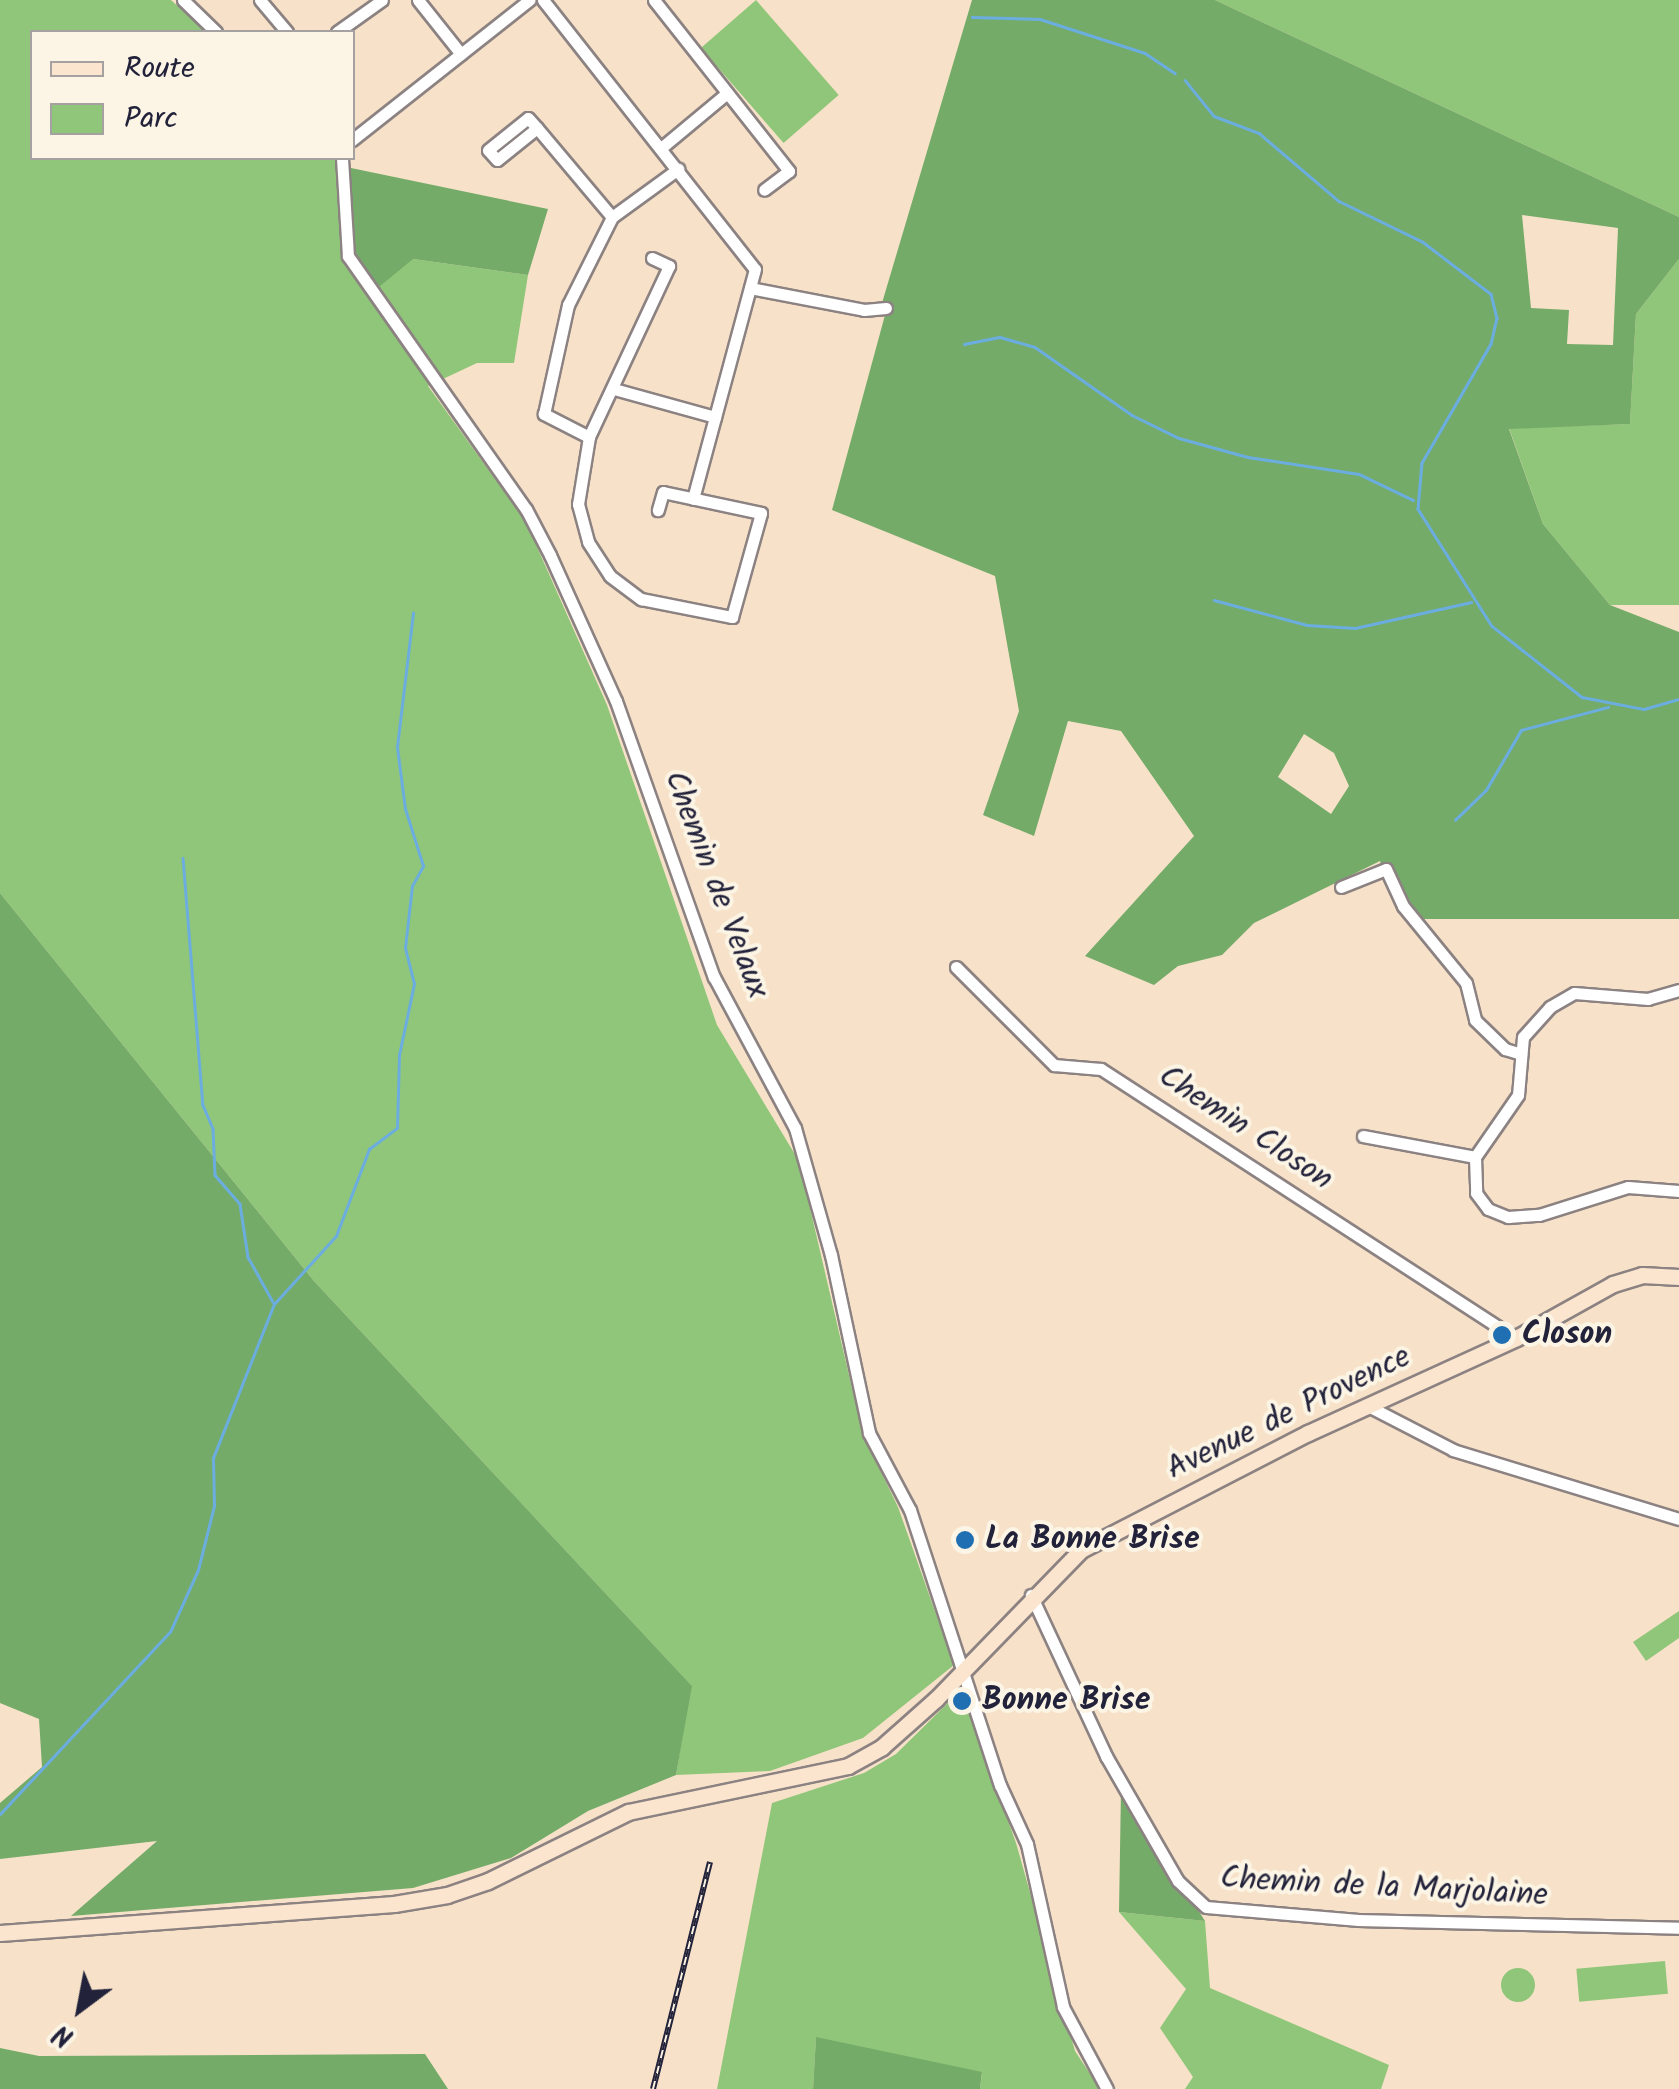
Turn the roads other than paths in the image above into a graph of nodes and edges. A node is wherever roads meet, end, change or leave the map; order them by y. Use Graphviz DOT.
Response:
graph roads {
  1 [pos="182,0"];
  2 [pos="260,0"];
  3 [pos="382,0"];
  4 [pos="418,0"];
  5 [pos="528,0"];
  6 [pos="654,0"];
  7 [pos="547,1"];
  8 [pos="214,30"];
  9 [pos="285,30"];
  10 [pos="341,30"];
  11 [pos="461,54"];
  12 [pos="728,93"];
  13 [pos="537,128"];
  14 [pos="355,138"];
  15 [pos="661,148"];
  16 [pos="342,160"];
  17 [pos="678,170"];
  18 [pos="764,190"];
  19 [pos="612,217"];
  20 [pos="652,258"];
  21 [pos="750,288"];
  22 [pos="886,308"];
  23 [pos="614,389"];
  24 [pos="715,417"];
  25 [pos="590,437"];
  26 [pos="693,499"];
  27 [pos="658,510"];
  28 [pos="1341,887"];
  29 [pos="956,967"];
  30 [pos="1679,990"];
  31 [pos="1521,1054"];
  32 [pos="1363,1136"];
  33 [pos="1474,1157"];
  34 [pos="1679,1191"];
  35 [pos="1679,1277"];
  36 [pos="1516,1338"];
  37 [pos="1366,1405"];
  38 [pos="1679,1519"];
  39 [pos="1030,1595"];
  40 [pos="963,1672"];
  41 [pos="1679,1928"];
  42 [pos="0,1933"];
  43 [pos="1107,2089"];
  1 -- 8 [label="street"];
  2 -- 9 [label="street"];
  3 -- 10 [label="street"];
  4 -- 11 [label="street"];
  5 -- 11 [label="street"];
  6 -- 12 [label="street"];
  7 -- 15 [label="street"];
  11 -- 14 [label="street"];
  12 -- 15 [label="street"];
  12 -- 18 [label="street"];
  13 -- 19 [label="street"];
  15 -- 17 [label="street"];
  16 -- 40 [label="street, Chemin de Velaux"];
  17 -- 19 [label="street"];
  17 -- 21 [label="street"];
  19 -- 25 [label="street"];
  20 -- 23 [label="street"];
  21 -- 22 [label="street"];
  21 -- 24 [label="street"];
  23 -- 24 [label="street"];
  23 -- 25 [label="street"];
  24 -- 26 [label="street"];
  25 -- 26 [label="street"];
  26 -- 27 [label="street"];
  28 -- 31 [label="street"];
  29 -- 36 [label="street, Chemin Closon"];
  30 -- 31 [label="street"];
  31 -- 33 [label="street"];
  32 -- 33 [label="street"];
  33 -- 34 [label="street"];
  35 -- 36 [label="street, Avenue de Provence"];
  36 -- 37 [label="street, Avenue de Provence"];
  37 -- 38 [label="street"];
  37 -- 39 [label="street, Avenue de Provence"];
  39 -- 40 [label="street, Avenue de Provence"];
  39 -- 41 [label="street, Chemin de la Marjolaine"];
  40 -- 42 [label="street, Avenue de Provence"];
  40 -- 43 [label="street, Chemin de Velaux"];
}
